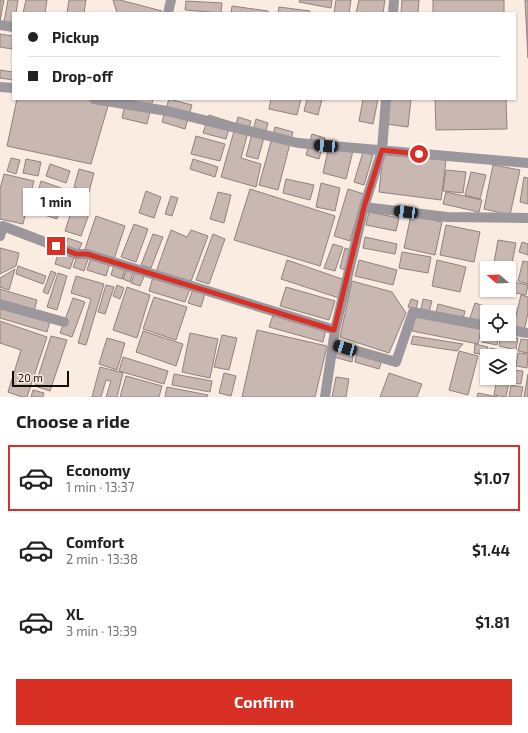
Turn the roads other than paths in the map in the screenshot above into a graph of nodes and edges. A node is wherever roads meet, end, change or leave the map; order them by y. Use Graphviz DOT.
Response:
graph roads {
  1 [pos="171,0"];
  2 [pos="394,0"];
  3 [pos="168,12"];
  4 [pos="393,12"];
  5 [pos="0,25"];
  6 [pos="12,27"];
  7 [pos="0,87"];
  8 [pos="12,88"];
  9 [pos="100,100"];
  10 [pos="386,100"];
  11 [pos="382,150"];
  12 [pos="528,163"];
  13 [pos="364,207"];
  14 [pos="528,218"];
  15 [pos="1,226"];
  16 [pos="0,236"];
  17 [pos="0,304"];
  18 [pos="64,322"];
  19 [pos="480,325"];
  20 [pos="334,330"];
  21 [pos="516,331"];
  22 [pos="528,333"];
  23 [pos="333,344"];
  24 [pos="325,397"];
  1 -- 3 [label="street"];
  2 -- 4 [label="street"];
  5 -- 6 [label="street"];
  7 -- 8 [label="street"];
  9 -- 11 [label="street"];
  10 -- 11 [label="street"];
  11 -- 12 [label="street"];
  11 -- 13 [label="street"];
  13 -- 14 [label="street"];
  13 -- 20 [label="street"];
  15 -- 16 [label="street"];
  15 -- 20 [label="street"];
  17 -- 18 [label="street"];
  19 -- 23 [label="street"];
  20 -- 23 [label="street"];
  21 -- 22 [label="street"];
  23 -- 24 [label="street"];
}
